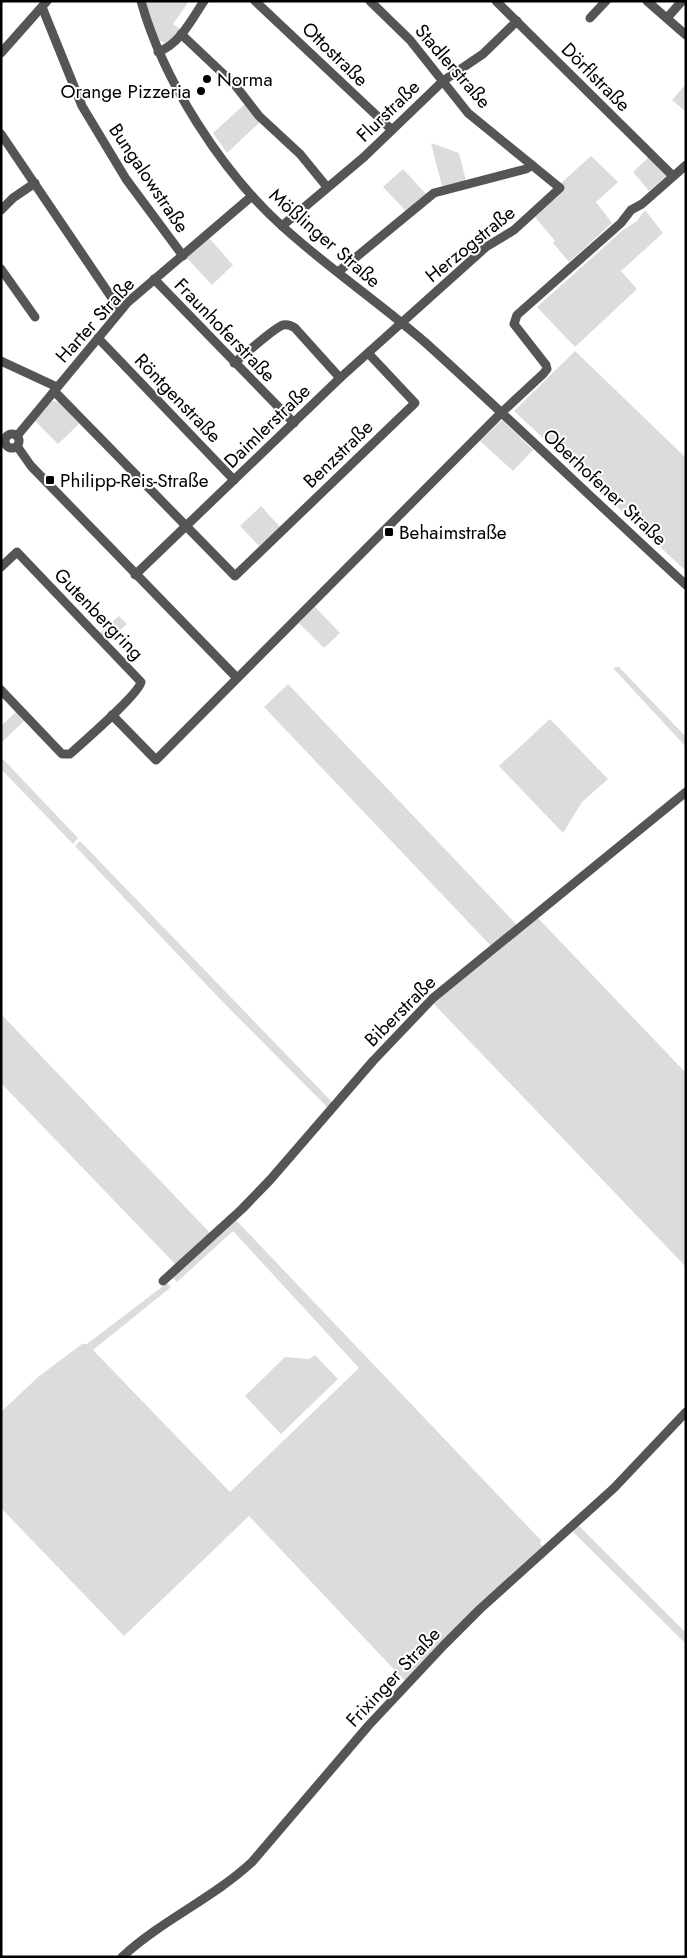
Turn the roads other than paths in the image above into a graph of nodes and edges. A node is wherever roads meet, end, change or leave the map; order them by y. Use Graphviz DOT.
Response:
graph roads {
  1 [pos="141,1"];
  2 [pos="204,1"];
  3 [pos="255,1"];
  4 [pos="370,1"];
  5 [pos="496,1"];
  6 [pos="606,1"];
  7 [pos="647,1"];
  8 [pos="682,1"];
  9 [pos="45,4"];
  10 [pos="590,18"];
  11 [pos="667,18"];
  12 [pos="517,21"];
  13 [pos="181,34"];
  14 [pos="686,35"];
  15 [pos="1,52"];
  16 [pos="158,52"];
  17 [pos="443,81"];
  18 [pos="392,130"];
  19 [pos="1,134"];
  20 [pos="532,165"];
  21 [pos="686,165"];
  22 [pos="673,176"];
  23 [pos="35,183"];
  24 [pos="327,187"];
  25 [pos="560,188"];
  26 [pos="252,196"];
  27 [pos="1,210"];
  28 [pos="282,226"];
  29 [pos="182,256"];
  30 [pos="1,269"];
  31 [pos="338,272"];
  32 [pos="154,280"];
  33 [pos="120,310"];
  34 [pos="35,317"];
  35 [pos="402,324"];
  36 [pos="98,338"];
  37 [pos="368,353"];
  38 [pos="1,361"];
  39 [pos="234,363"];
  40 [pos="340,378"];
  41 [pos="55,389"];
  42 [pos="501,413"];
  43 [pos="294,424"];
  44 [pos="16,436"];
  45 [pos="4,444"];
  46 [pos="17,446"];
  47 [pos="234,480"];
  48 [pos="186,527"];
  49 [pos="1,567"];
  50 [pos="136,575"];
  51 [pos="686,585"];
  52 [pos="237,678"];
  53 [pos="1,690"];
  54 [pos="112,715"];
  55 [pos="686,792"];
  56 [pos="163,1281"];
  57 [pos="686,1412"];
  58 [pos="122,1957"];
  1 -- 16 [label="street, Mößlinger Straße"];
  2 -- 13 [label="street"];
  3 -- 18 [label="street, Ottostraße"];
  4 -- 17 [label="street, Stadlerstraße"];
  5 -- 12 [label="street, Dörflstraße"];
  6 -- 10 [label="street"];
  7 -- 11 [label="street"];
  8 -- 11 [label="street"];
  9 -- 15 [label="street"];
  9 -- 29 [label="street, Bungalowstraße"];
  11 -- 14 [label="street"];
  12 -- 17 [label="street, Flurstraße"];
  12 -- 22 [label="street, Dörflstraße"];
  13 -- 16 [label="street"];
  13 -- 24 [label="street"];
  16 -- 26 [label="street, Mößlinger Straße"];
  17 -- 18 [label="street, Flurstraße"];
  17 -- 20 [label="street, Stadlerstraße"];
  18 -- 24 [label="street, Flurstraße"];
  19 -- 23 [label="street"];
  20 -- 25 [label="street, Stadlerstraße"];
  20 -- 31 [label="street"];
  21 -- 22 [label="street"];
  22 -- 42 [label="street"];
  23 -- 27 [label="street"];
  23 -- 33 [label="street"];
  24 -- 28 [label="street, Flurstraße"];
  25 -- 35 [label="street, Herzogstraße"];
  26 -- 28 [label="street, Mößlinger Straße"];
  26 -- 29 [label="street, Harter Straße"];
  28 -- 31 [label="street, Mößlinger Straße"];
  29 -- 32 [label="street, Harter Straße"];
  30 -- 34 [label="street"];
  31 -- 35 [label="street, Mößlinger Straße"];
  32 -- 33 [label="street, Harter Straße"];
  32 -- 39 [label="street, Fraunhoferstraße"];
  33 -- 36 [label="street, Harter Straße"];
  35 -- 37 [label="street, Daimlerstraße"];
  35 -- 42 [label="street, Mößlinger Straße"];
  36 -- 41 [label="street, Harter Straße"];
  36 -- 47 [label="street, Röntgenstraße"];
  37 -- 40 [label="street, Daimlerstraße"];
  37 -- 48 [label="street, Benzstraße"];
  38 -- 41 [label="street"];
  39 -- 40 [label="street"];
  39 -- 43 [label="street, Fraunhoferstraße"];
  40 -- 43 [label="street, Daimlerstraße"];
  41 -- 44 [label="street, Harter Straße"];
  41 -- 48 [label="street"];
  42 -- 51 [label="street, Oberhofener Straße"];
  42 -- 52 [label="street"];
  43 -- 47 [label="street, Daimlerstraße"];
  44 -- 45 [label="street"];
  44 -- 46 [label="street"];
  45 -- 46 [label="street"];
  46 -- 50 [label="street"];
  47 -- 48 [label="street, Daimlerstraße"];
  48 -- 50 [label="street, Daimlerstraße"];
  49 -- 54 [label="street, Gutenbergring"];
  50 -- 52 [label="street"];
  52 -- 54 [label="street"];
  53 -- 54 [label="street, Gutenbergring"];
  55 -- 56 [label="street, Biberstraße"];
  57 -- 58 [label="street, Frixinger Straße"];
}
